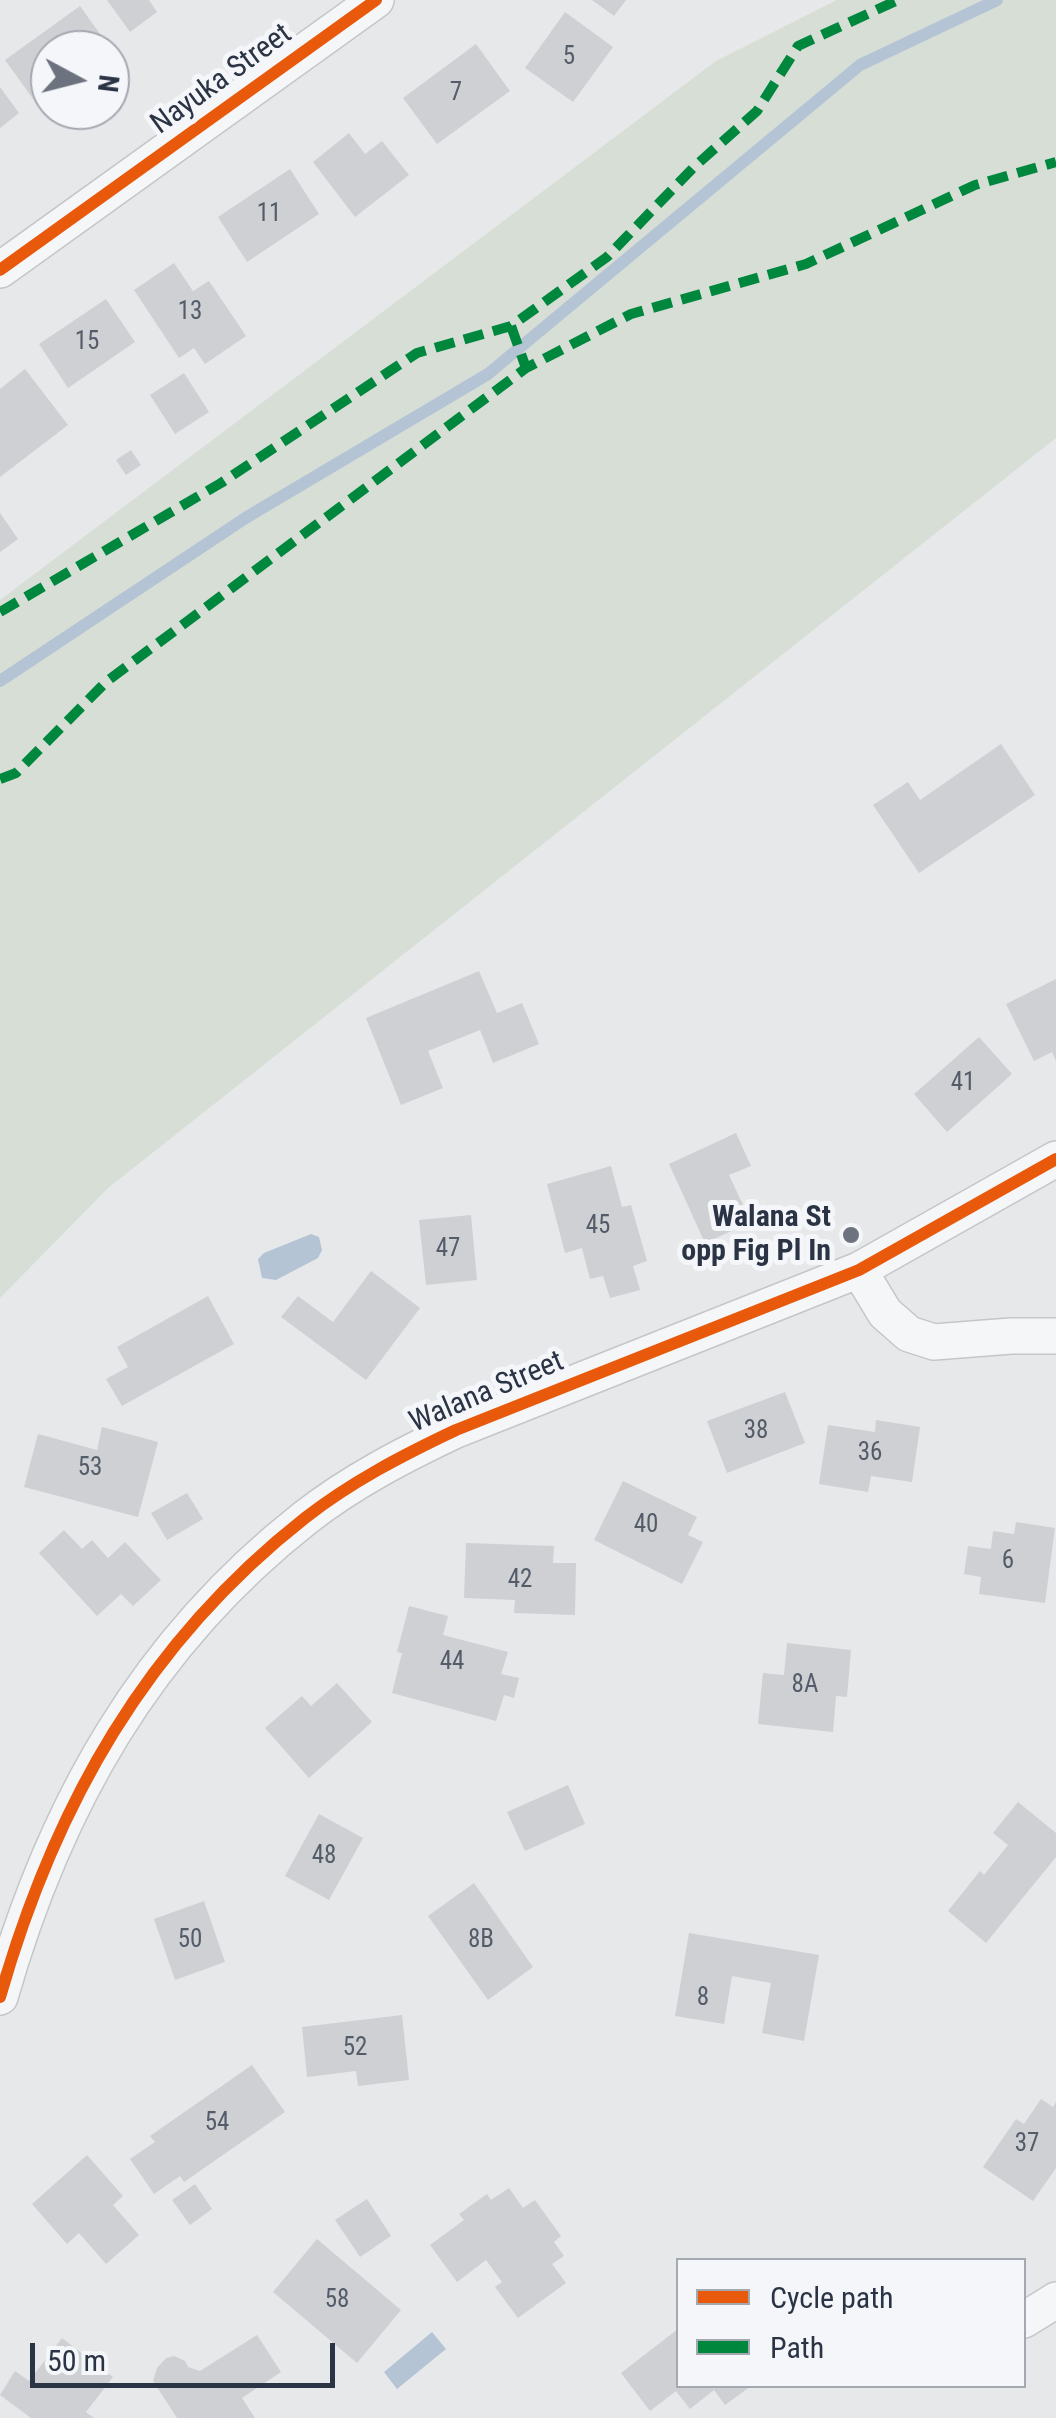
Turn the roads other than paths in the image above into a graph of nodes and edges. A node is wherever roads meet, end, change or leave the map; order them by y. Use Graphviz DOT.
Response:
graph roads {
  1 [pos="376,0"];
  2 [pos="0,270"];
  3 [pos="1056,1159"];
  4 [pos="858,1270"];
  5 [pos="1056,1336"];
  6 [pos="0,1996"];
  7 [pos="1056,2300"];
  8 [pos="1026,2319"];
  1 -- 2 [label="street, Nayuka Street"];
  3 -- 4 [label="street, Walana Street"];
  4 -- 5 [label="street"];
  4 -- 6 [label="street, Walana Street"];
  7 -- 8 [label="street"];
}
